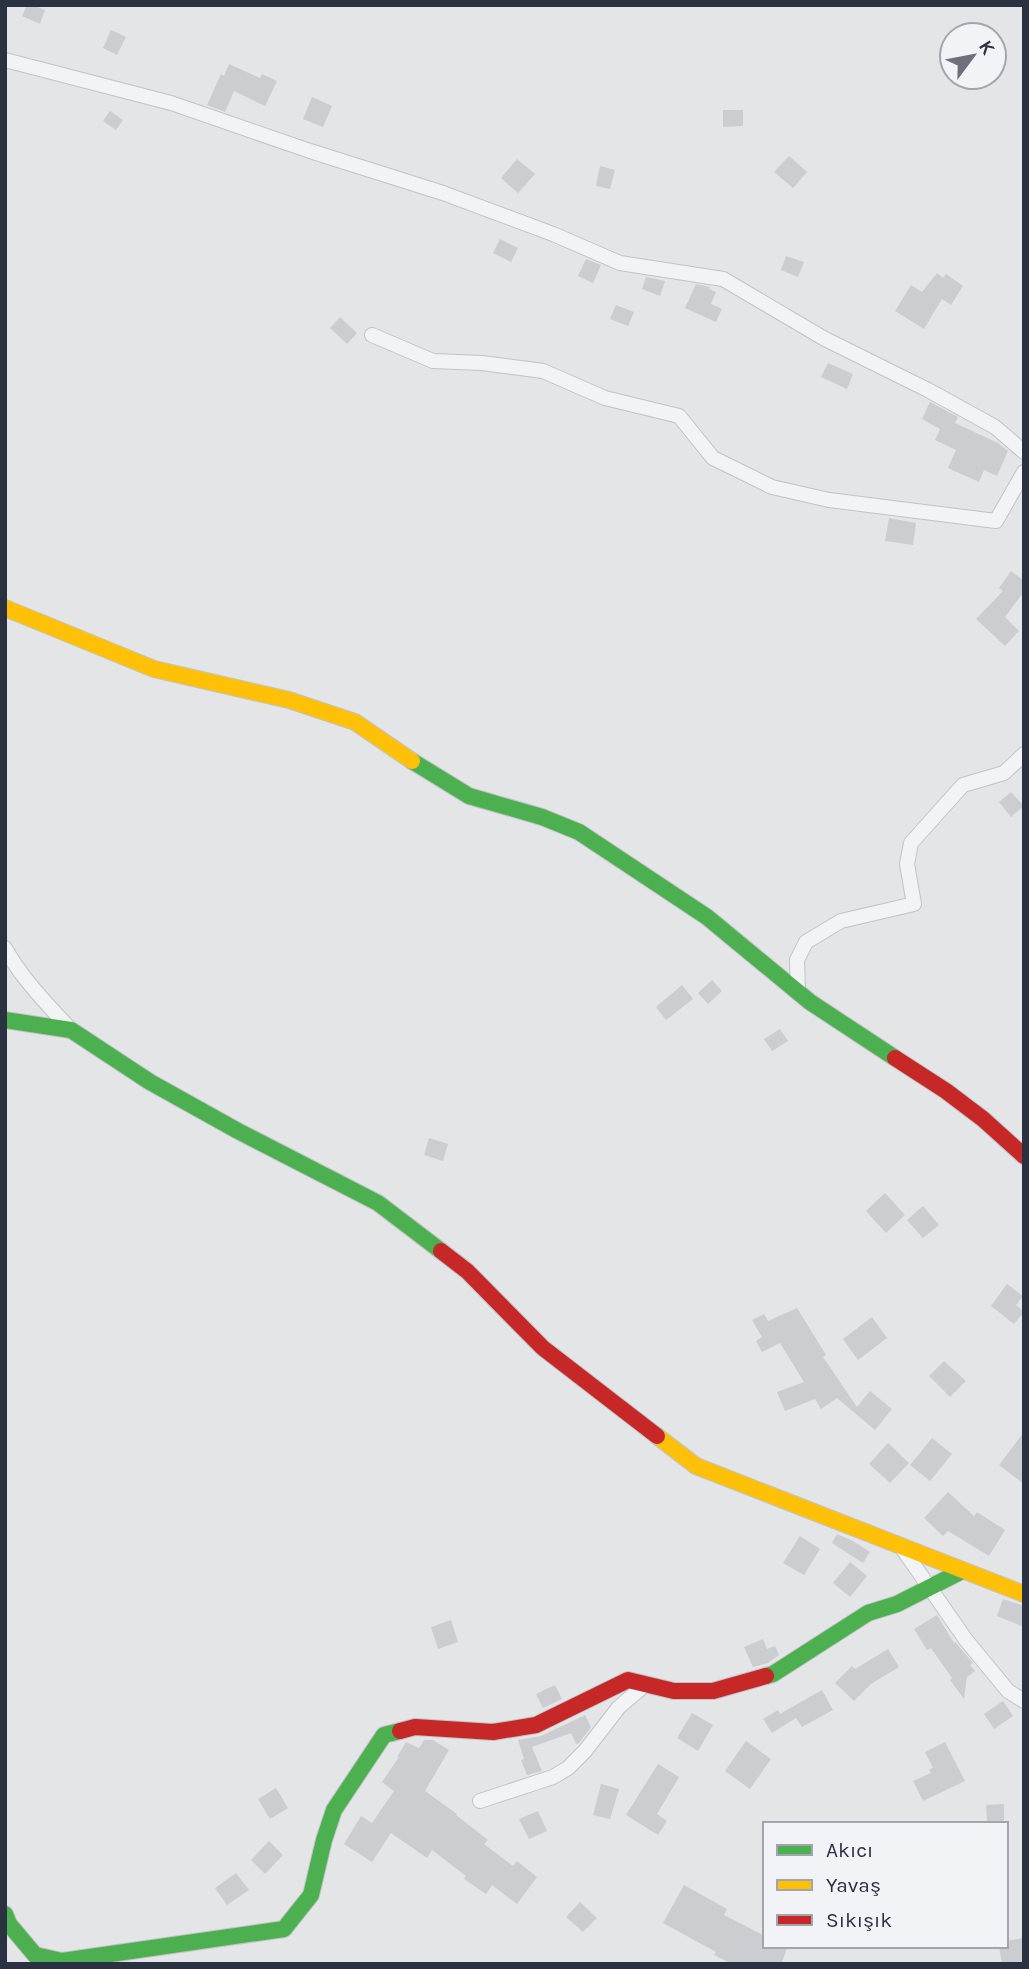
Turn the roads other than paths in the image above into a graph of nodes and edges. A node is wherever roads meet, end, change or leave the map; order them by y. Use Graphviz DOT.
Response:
graph roads {
  1 [pos="5,60"];
  2 [pos="372,335"];
  3 [pos="1024,452"];
  4 [pos="1024,472"];
  5 [pos="5,608"];
  6 [pos="1024,754"];
  7 [pos="5,948"];
  8 [pos="798,992"];
  9 [pos="5,1020"];
  10 [pos="71,1030"];
  11 [pos="1024,1156"];
  12 [pos="902,1548"];
  13 [pos="962,1571"];
  14 [pos="929,1588"];
  15 [pos="1024,1594"];
  16 [pos="645,1685"];
  17 [pos="1024,1701"];
  18 [pos="480,1801"];
  19 [pos="5,1914"];
  1 -- 3 [label="street"];
  2 -- 4 [label="street"];
  5 -- 8 [label="street"];
  6 -- 8 [label="street"];
  7 -- 10 [label="street"];
  8 -- 11 [label="street"];
  9 -- 10 [label="street"];
  10 -- 12 [label="street"];
  12 -- 13 [label="street"];
  12 -- 14 [label="street"];
  13 -- 14 [label="street"];
  13 -- 15 [label="street"];
  14 -- 16 [label="street"];
  14 -- 17 [label="street"];
  16 -- 18 [label="street"];
  16 -- 19 [label="street"];
}
